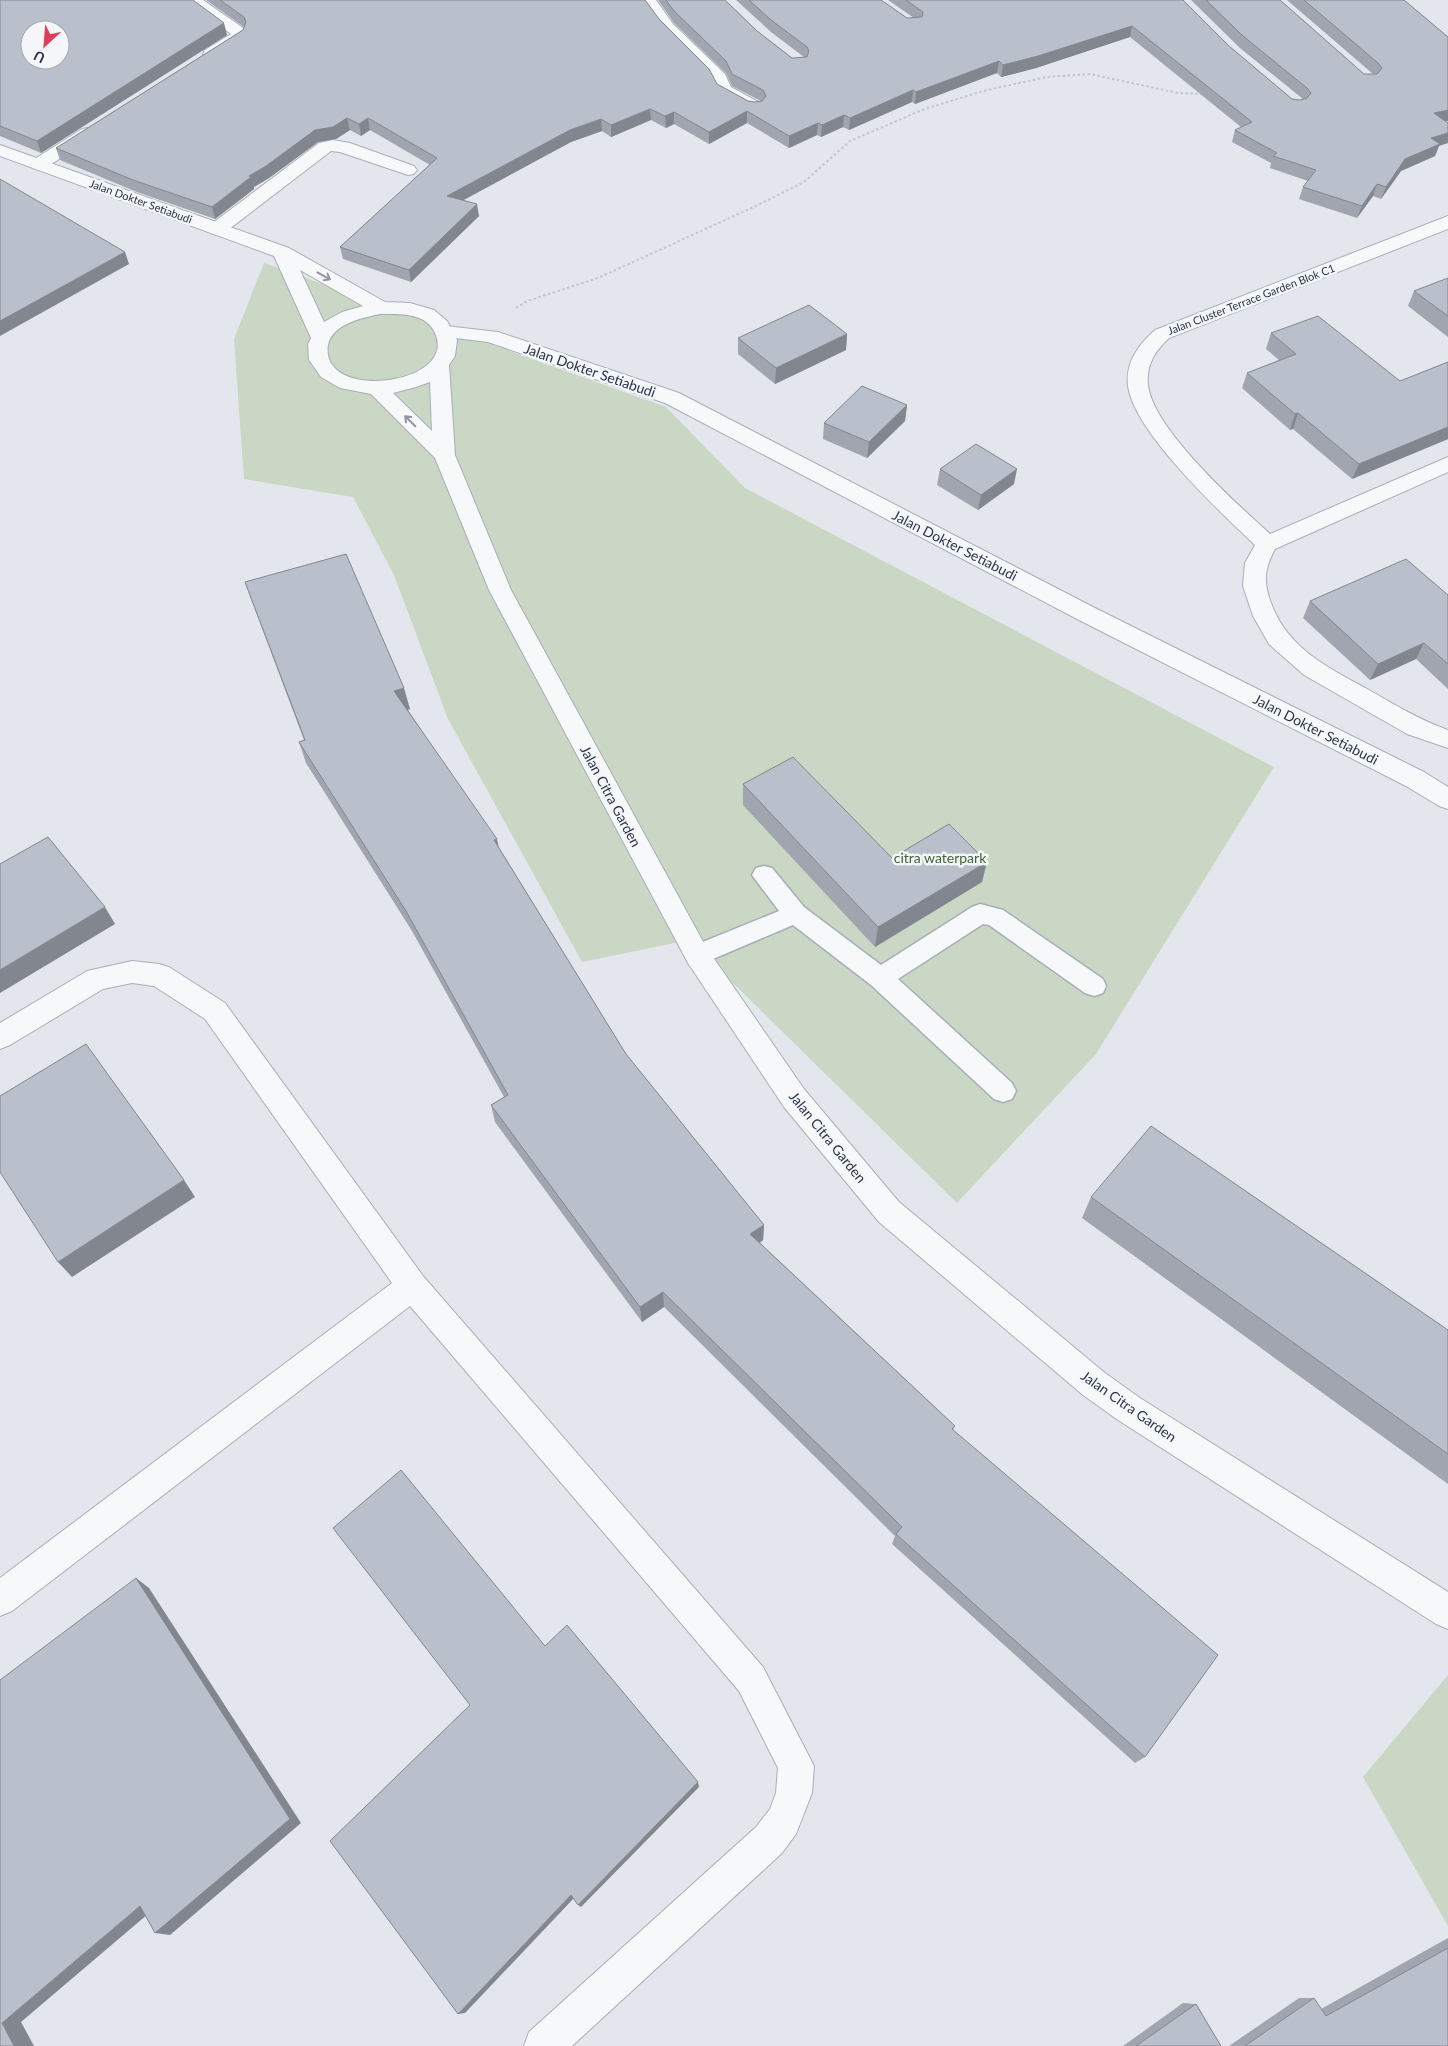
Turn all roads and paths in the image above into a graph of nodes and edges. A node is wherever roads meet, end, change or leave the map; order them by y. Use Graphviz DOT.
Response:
graph roads {
  1 [pos="192,0"];
  2 [pos="648,0"];
  3 [pos="195,64"];
  4 [pos="1210,94"];
  5 [pos="755,107"];
  6 [pos="104,122"];
  7 [pos="0,150"];
  8 [pos="39,164"];
  9 [pos="408,170"];
  10 [pos="1448,222"];
  11 [pos="217,229"];
  12 [pos="282,252"];
  13 [pos="381,308"];
  14 [pos="446,332"];
  15 [pos="491,336"];
  16 [pos="321,338"];
  17 [pos="439,364"];
  18 [pos="376,387"];
  19 [pos="444,455"];
  20 [pos="1448,464"];
  21 [pos="1267,544"];
  22 [pos="1448,739"];
  23 [pos="1448,799"];
  24 [pos="764,874"];
  25 [pos="796,914"];
  26 [pos="697,955"];
  27 [pos="880,978"];
  28 [pos="1094,986"];
  29 [pos="0,1038"];
  30 [pos="1003,1091"];
  31 [pos="412,1286"];
  32 [pos="0,1600"];
  33 [pos="1448,1612"];
  34 [pos="543,2046"];
  1 -- 3 [label="street"];
  2 -- 5 [label="street"];
  4 -- 15 [label="path"];
  6 -- 8 [label="street"];
  7 -- 8 [label="street, Jalan Dokter Setiabudi"];
  8 -- 11 [label="street, Jalan Dokter Setiabudi"];
  9 -- 11 [label="street"];
  10 -- 21 [label="street, Jalan Cluster Terrace Garden Blok C1"];
  11 -- 12 [label="street, Jalan Dokter Setiabudi"];
  12 -- 13 [label="street, Jalan Dokter Setiabudi, one-way"];
  12 -- 16 [label="street"];
  13 -- 14 [label="street"];
  13 -- 16 [label="street"];
  14 -- 15 [label="street, Jalan Dokter Setiabudi"];
  14 -- 17 [label="street"];
  15 -- 23 [label="street, Jalan Dokter Setiabudi"];
  16 -- 18 [label="street"];
  17 -- 18 [label="street"];
  17 -- 19 [label="street, Jalan Citra Garden"];
  19 -- 18 [label="street, Jalan Citra Garden, one-way"];
  19 -- 26 [label="street, Jalan Citra Garden"];
  20 -- 21 [label="street"];
  21 -- 22 [label="street"];
  24 -- 25 [label="lane"];
  25 -- 26 [label="lane"];
  25 -- 27 [label="lane"];
  26 -- 33 [label="street, Jalan Citra Garden"];
  27 -- 28 [label="lane"];
  27 -- 30 [label="lane"];
  29 -- 31 [label="street"];
  31 -- 32 [label="street"];
  31 -- 34 [label="street"];
}
